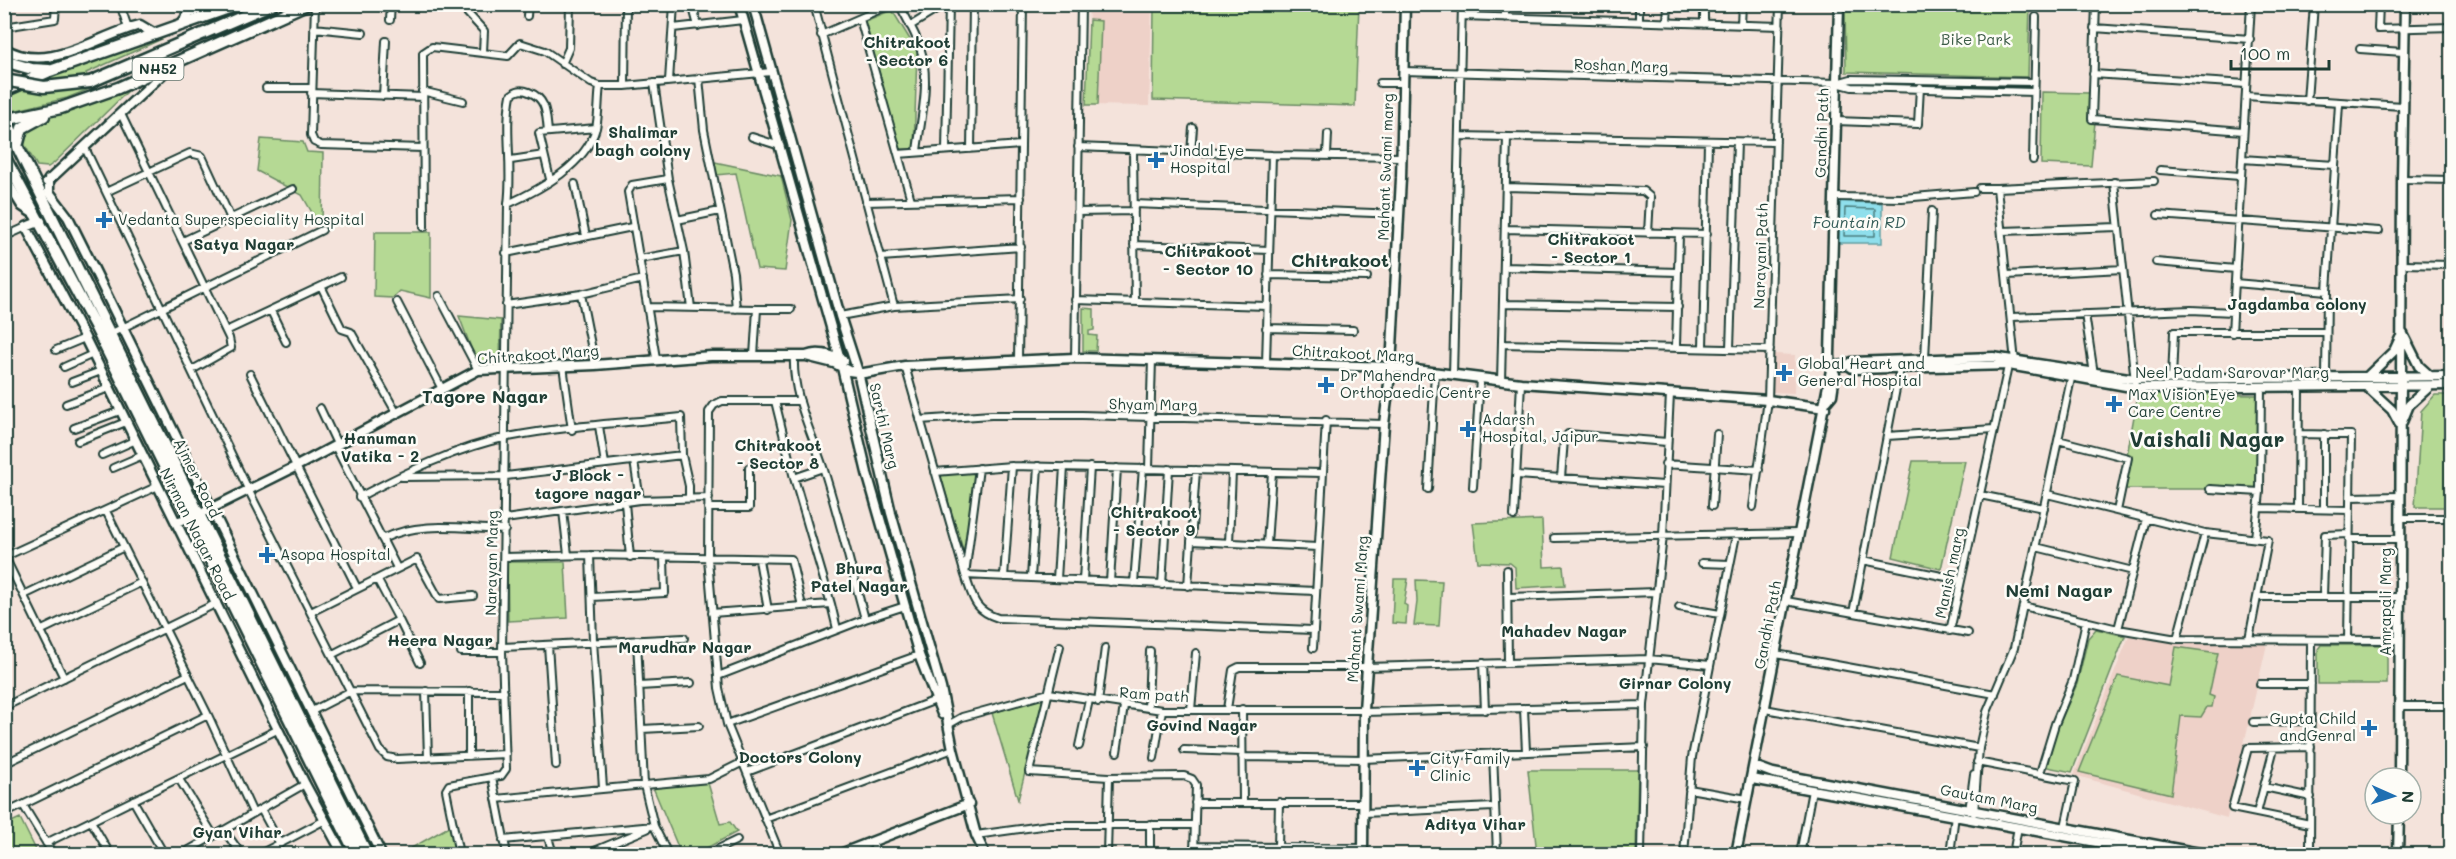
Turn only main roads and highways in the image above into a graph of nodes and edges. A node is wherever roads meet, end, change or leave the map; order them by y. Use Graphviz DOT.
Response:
graph roads {
  1 [pos="240,4"];
  2 [pos="272,4"];
  3 [pos="307,4"];
  4 [pos="4,61"];
  5 [pos="50,70"];
  6 [pos="4,80"];
  7 [pos="4,91"];
  8 [pos="61,108"];
  9 [pos="6,117"];
  10 [pos="19,150"];
  11 [pos="4,156"];
  12 [pos="194,516"];
  13 [pos="356,855"];
  14 [pos="368,855"];
  1 -- 5 [label="highway"];
  2 -- 6 [label="highway, bridge"];
  3 -- 8 [label="highway, NH52"];
  4 -- 5 [label="highway"];
  5 -- 7 [label="highway"];
  8 -- 9 [label="highway, NH52"];
  8 -- 10 [label="highway"];
  9 -- 10 [label="highway, Ajmer Road"];
  10 -- 12 [label="highway, Ajmer Road"];
  11 -- 12 [label="highway, Ajmer Road"];
  12 -- 13 [label="highway, Ajmer Road"];
  12 -- 14 [label="highway, Ajmer Road"];
}
